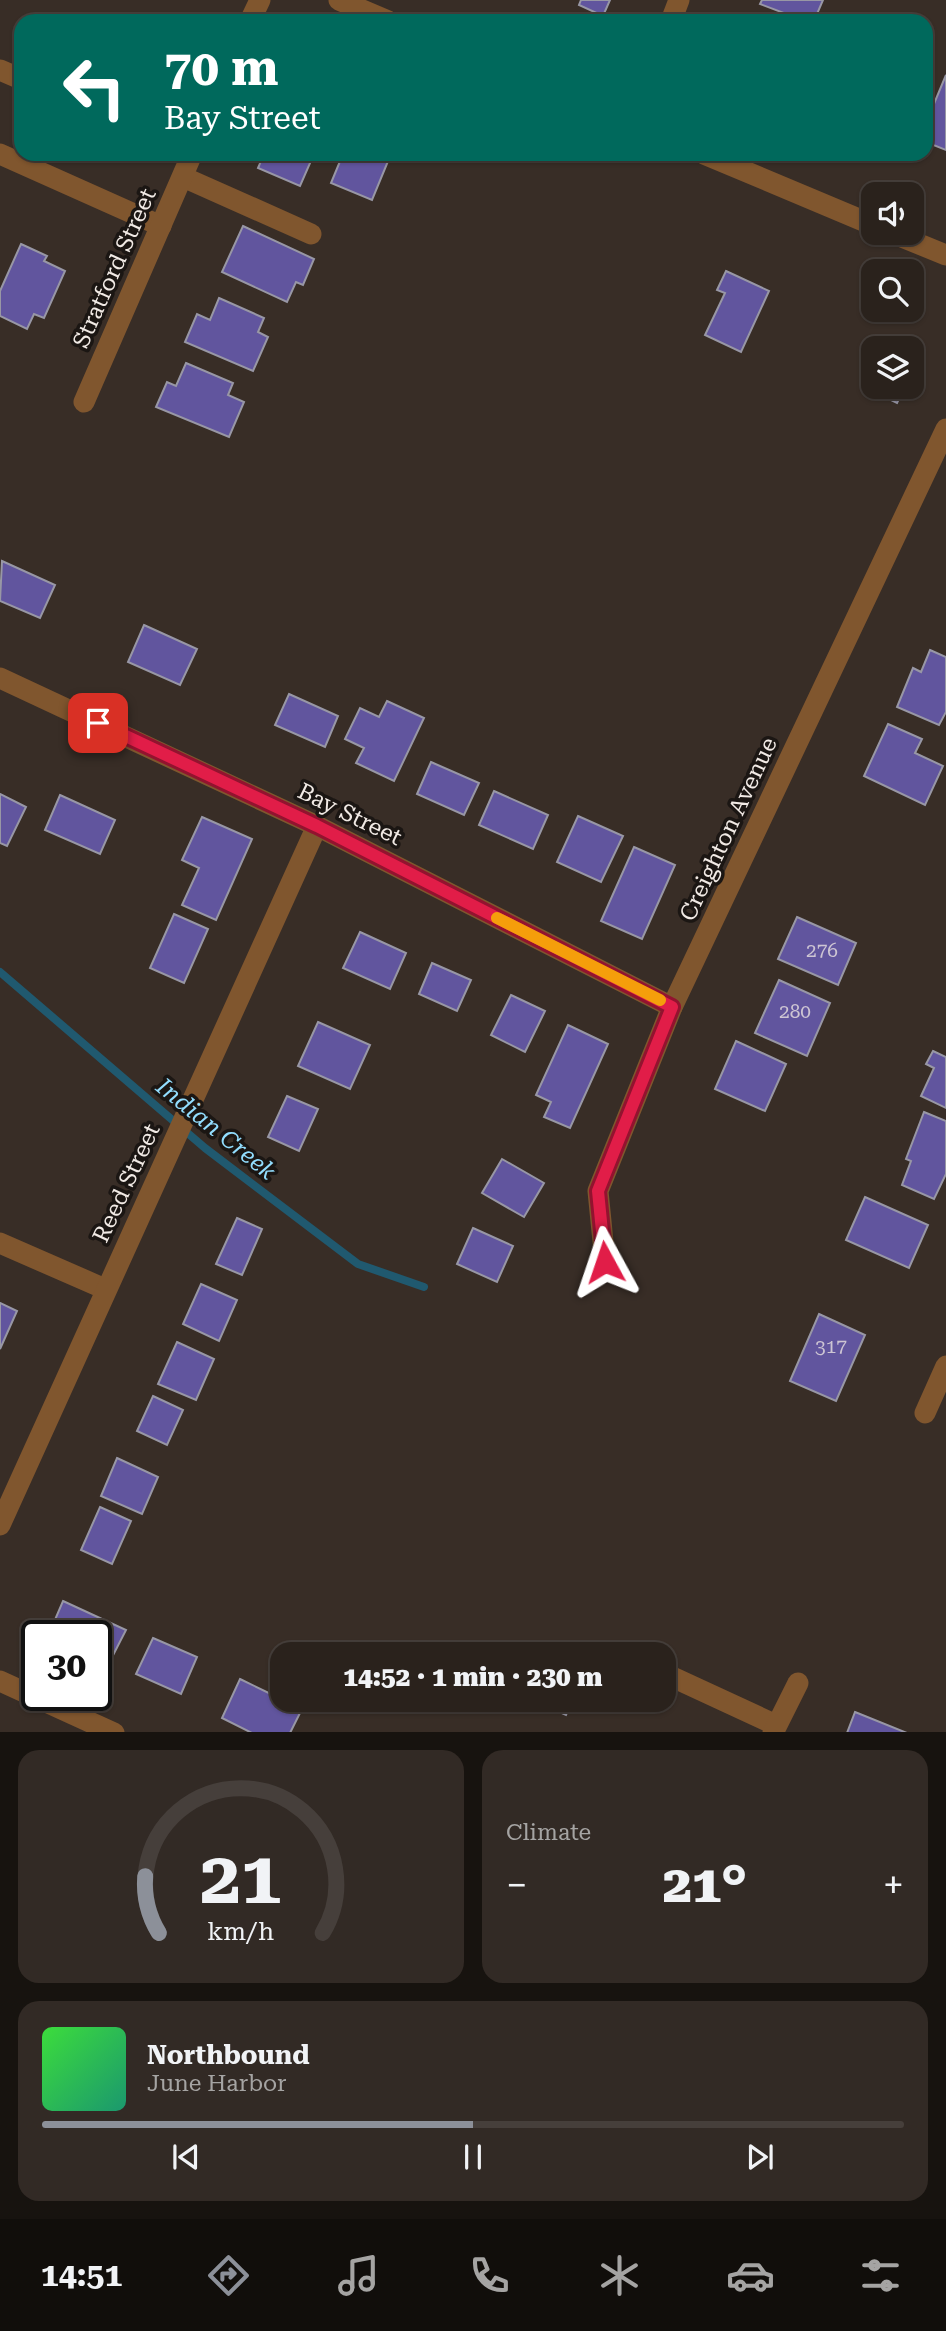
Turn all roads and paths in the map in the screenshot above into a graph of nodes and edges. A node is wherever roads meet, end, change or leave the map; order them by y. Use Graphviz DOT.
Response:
graph roads {
  1 [pos="339,0"];
  2 [pos="372,14"];
  3 [pos="16,161"];
  4 [pos="189,161"];
  5 [pos="721,161"];
  6 [pos="183,177"];
  7 [pos="861,220"];
  8 [pos="161,226"];
  9 [pos="311,234"];
  10 [pos="921,245"];
  11 [pos="946,255"];
  12 [pos="84,402"];
  13 [pos="946,429"];
  14 [pos="0,678"];
  15 [pos="317,826"];
  16 [pos="672,1007"];
  17 [pos="0,1243"];
  18 [pos="605,1262"];
  19 [pos="105,1289"];
  20 [pos="946,1366"];
  21 [pos="925,1413"];
  22 [pos="0,1525"];
  23 [pos="676,1679"];
  24 [pos="0,1681"];
  25 [pos="798,1683"];
  26 [pos="775,1729"];
  27 [pos="114,1732"];
  1 -- 2 [label="street"];
  3 -- 8 [label="street"];
  4 -- 6 [label="street, Stratford Street"];
  5 -- 7 [label="street"];
  6 -- 8 [label="street, Stratford Street"];
  6 -- 9 [label="street"];
  8 -- 12 [label="street, Stratford Street"];
  10 -- 11 [label="street"];
  13 -- 16 [label="street, Creighton Avenue"];
  14 -- 15 [label="street, Bay Street"];
  15 -- 16 [label="street, Bay Street"];
  15 -- 19 [label="street, Reed Street"];
  16 -- 18 [label="street, Creighton Avenue"];
  17 -- 19 [label="street"];
  19 -- 22 [label="street, Reed Street"];
  20 -- 21 [label="street"];
  23 -- 26 [label="street"];
  24 -- 27 [label="street"];
  25 -- 26 [label="street"];
}
